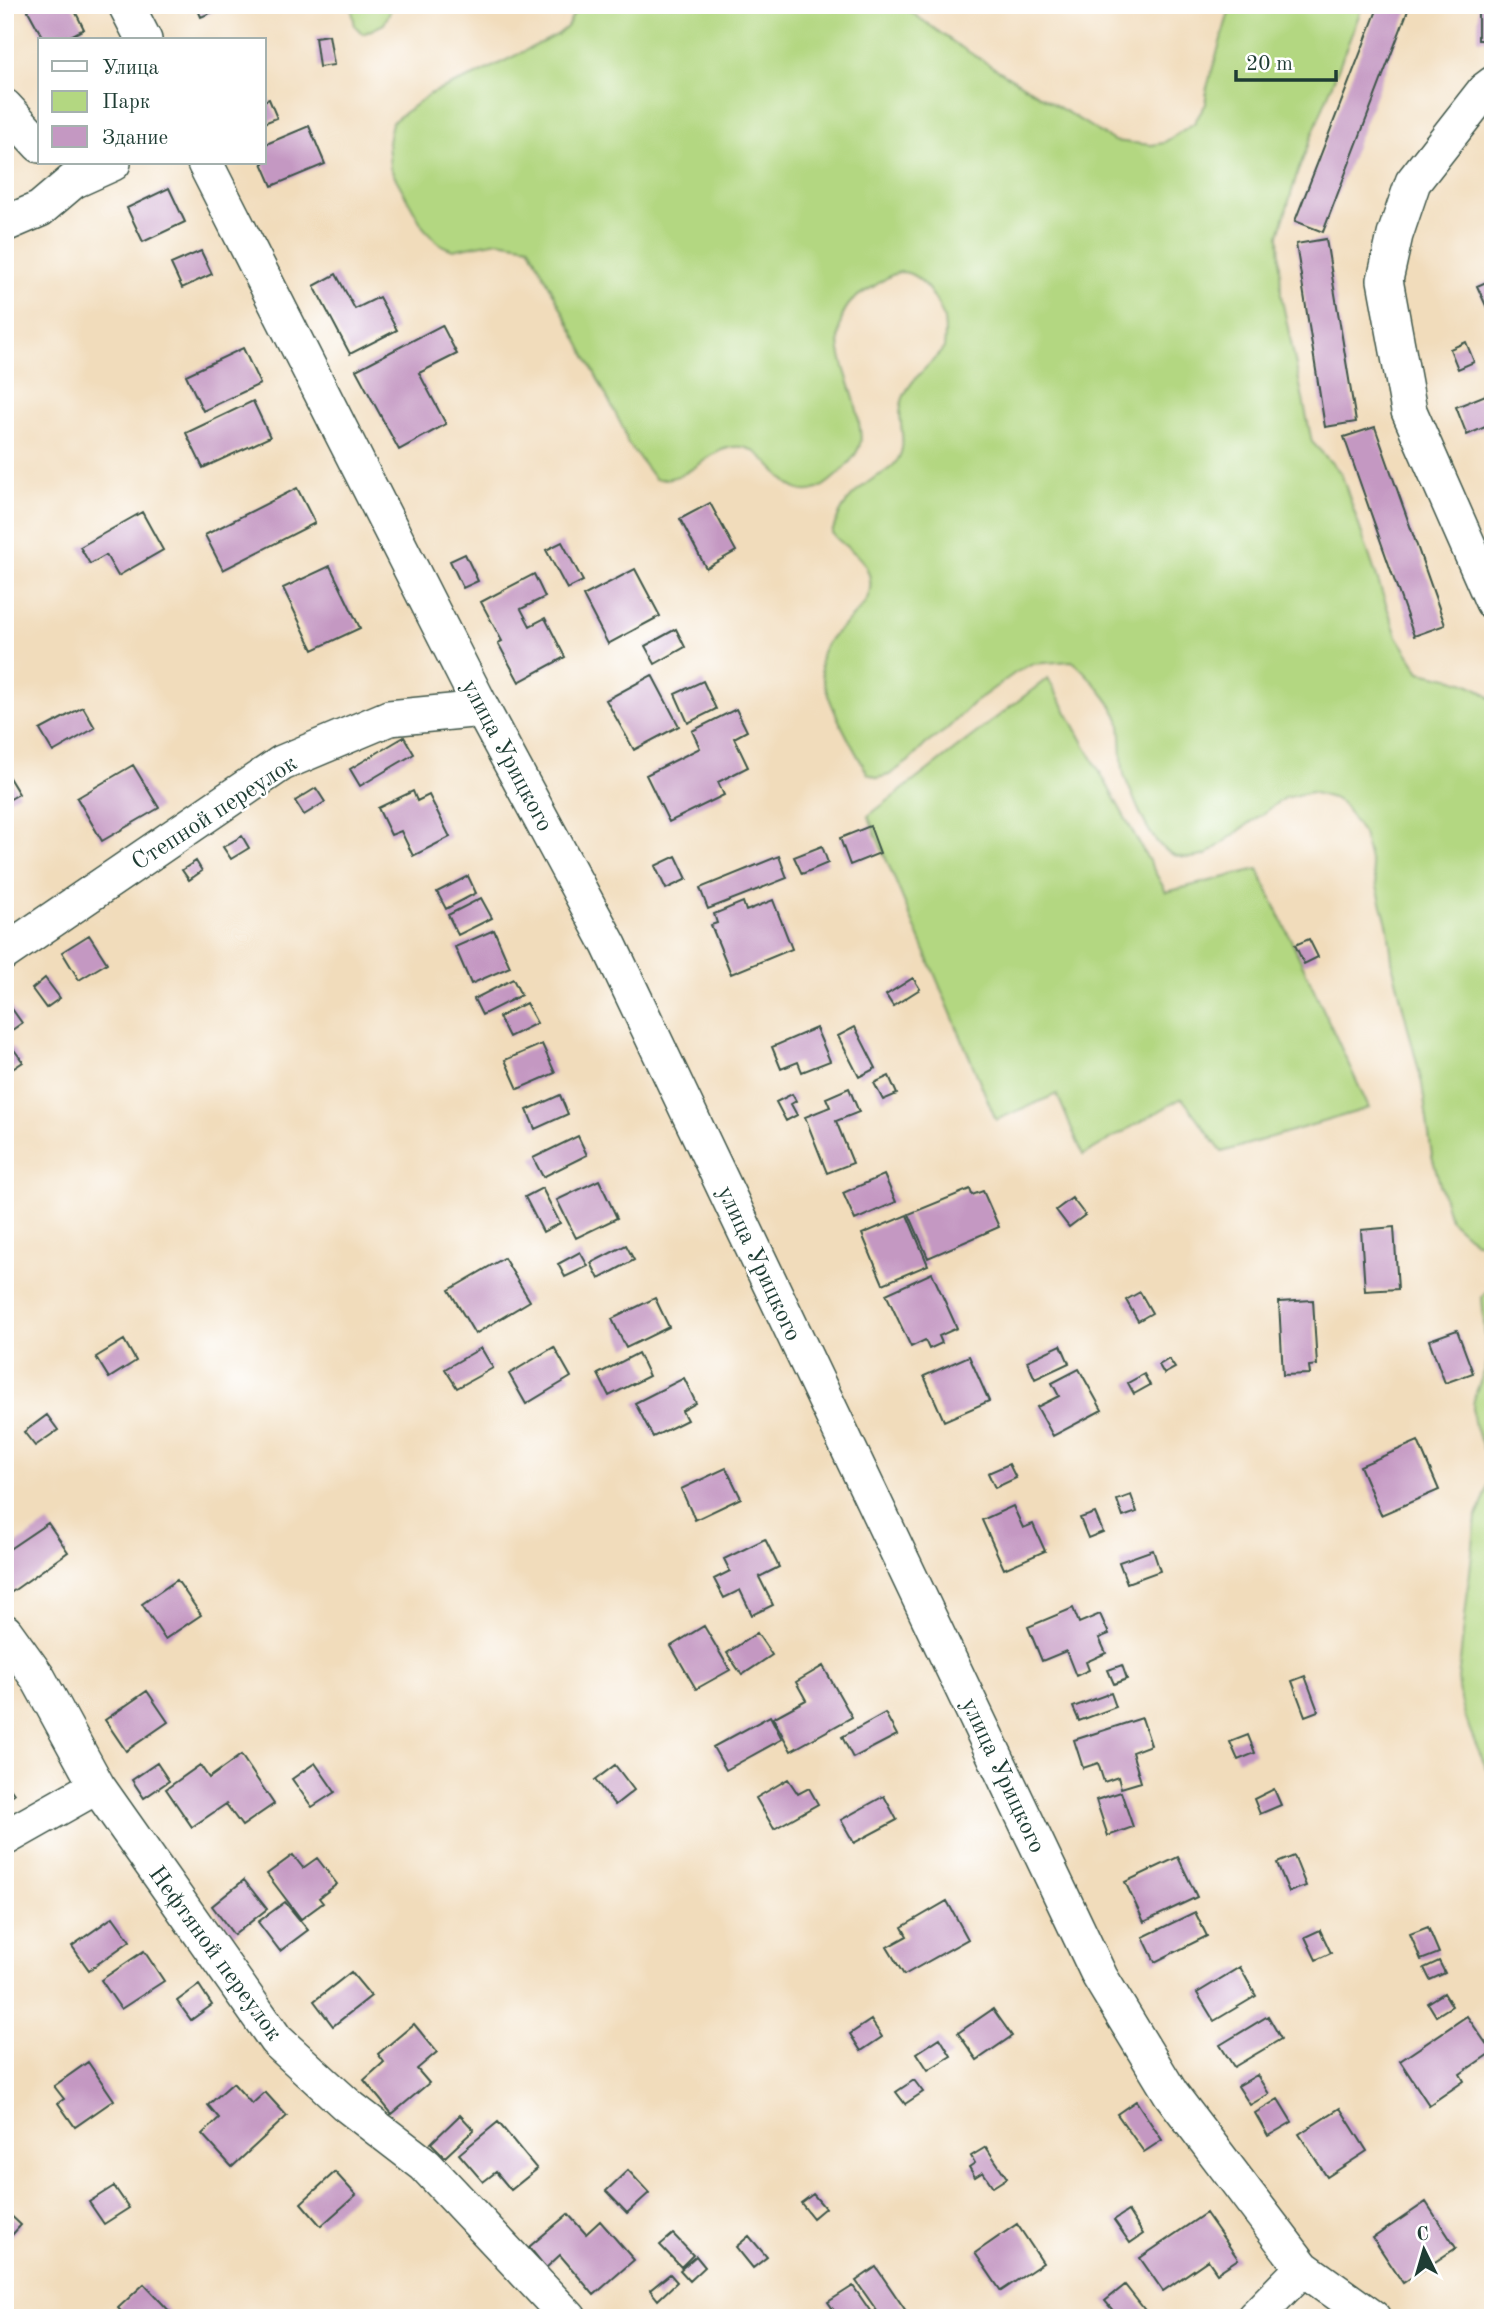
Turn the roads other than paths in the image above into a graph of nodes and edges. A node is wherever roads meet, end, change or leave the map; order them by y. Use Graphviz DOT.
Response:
graph roads {
  1 [pos="1493,84"];
  2 [pos="5,107"];
  3 [pos="38,143"];
  4 [pos="108,164"];
  5 [pos="206,164"];
  6 [pos="65,172"];
  7 [pos="5,224"];
  8 [pos="1493,602"];
  9 [pos="482,709"];
  10 [pos="5,952"];
  11 [pos="5,1632"];
  12 [pos="97,1786"];
  13 [pos="5,1838"];
  14 [pos="1303,2268"];
  15 [pos="569,2318"];
  16 [pos="1254,2318"];
  17 [pos="1373,2318"];
  1 -- 8 [label="street"];
  2 -- 3 [label="street"];
  4 -- 6 [label="street"];
  5 -- 9 [label="street, улица Урицкого"];
  6 -- 7 [label="street"];
  9 -- 10 [label="street, Степной переулок"];
  9 -- 14 [label="street, улица Урицкого"];
  11 -- 12 [label="street, Нефтяной переулок"];
  12 -- 13 [label="street"];
  12 -- 15 [label="street, Нефтяной переулок"];
  14 -- 16 [label="street"];
  14 -- 17 [label="street, улица Урицкого"];
}
